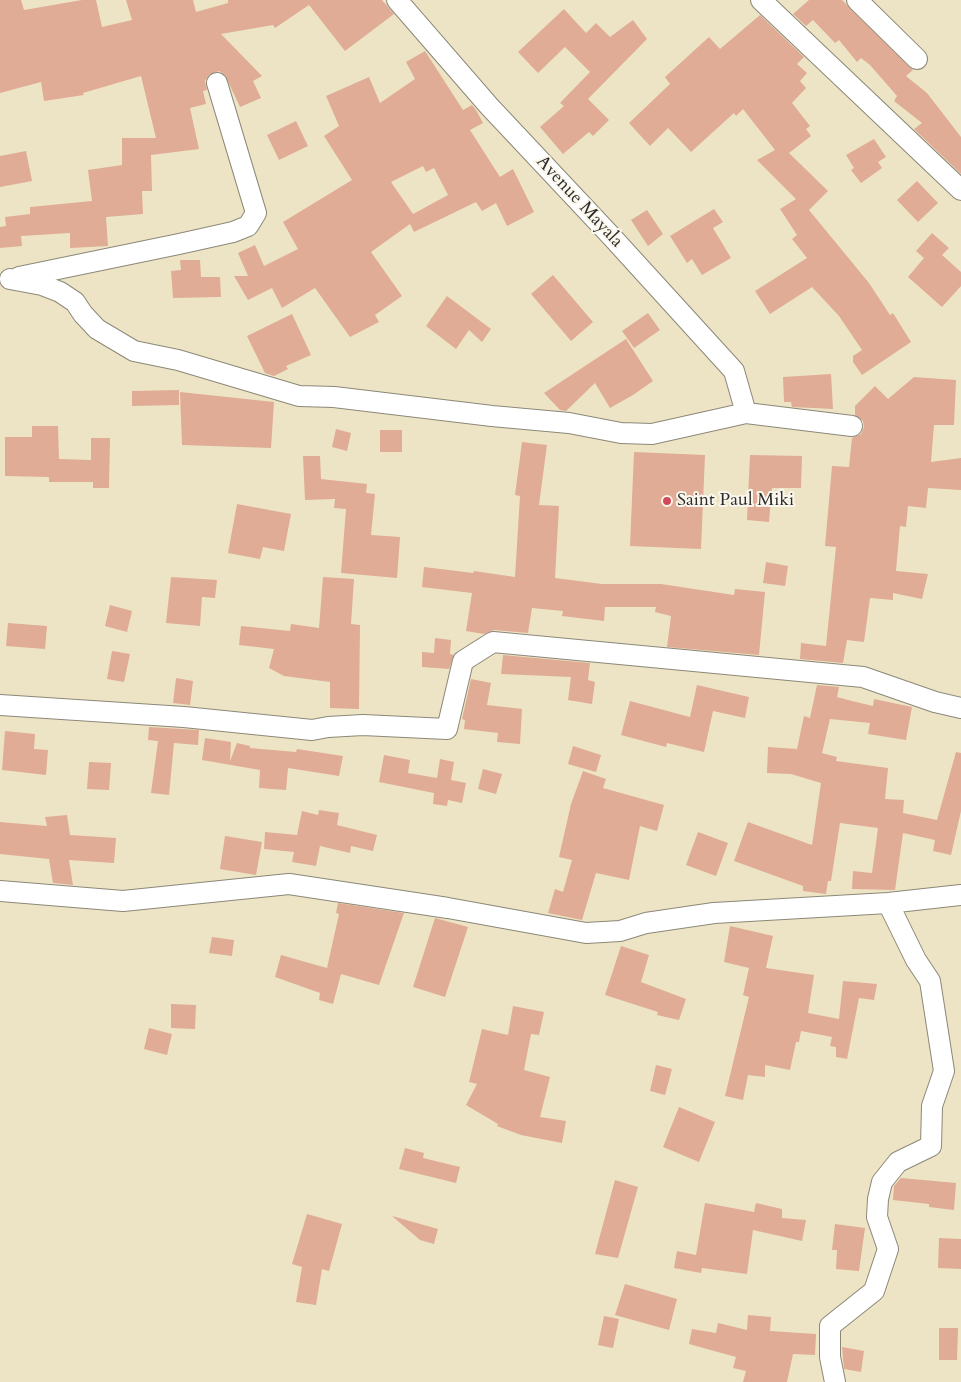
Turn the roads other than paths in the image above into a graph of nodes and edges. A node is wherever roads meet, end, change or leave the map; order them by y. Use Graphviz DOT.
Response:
graph roads {
  1 [pos="396,0"];
  2 [pos="761,0"];
  3 [pos="857,0"];
  4 [pos="917,59"];
  5 [pos="216,83"];
  6 [pos="961,190"];
  7 [pos="5,280"];
  8 [pos="746,413"];
  9 [pos="852,426"];
  10 [pos="0,705"];
  11 [pos="961,708"];
  12 [pos="0,891"];
  13 [pos="961,895"];
  14 [pos="888,903"];
  15 [pos="834,1382"];
  1 -- 8 [label="street, Avenue Mayala"];
  2 -- 6 [label="street"];
  3 -- 4 [label="street"];
  5 -- 7 [label="street"];
  7 -- 8 [label="street"];
  8 -- 9 [label="street"];
  10 -- 11 [label="street"];
  12 -- 14 [label="street"];
  13 -- 14 [label="street"];
  14 -- 15 [label="street"];
}
